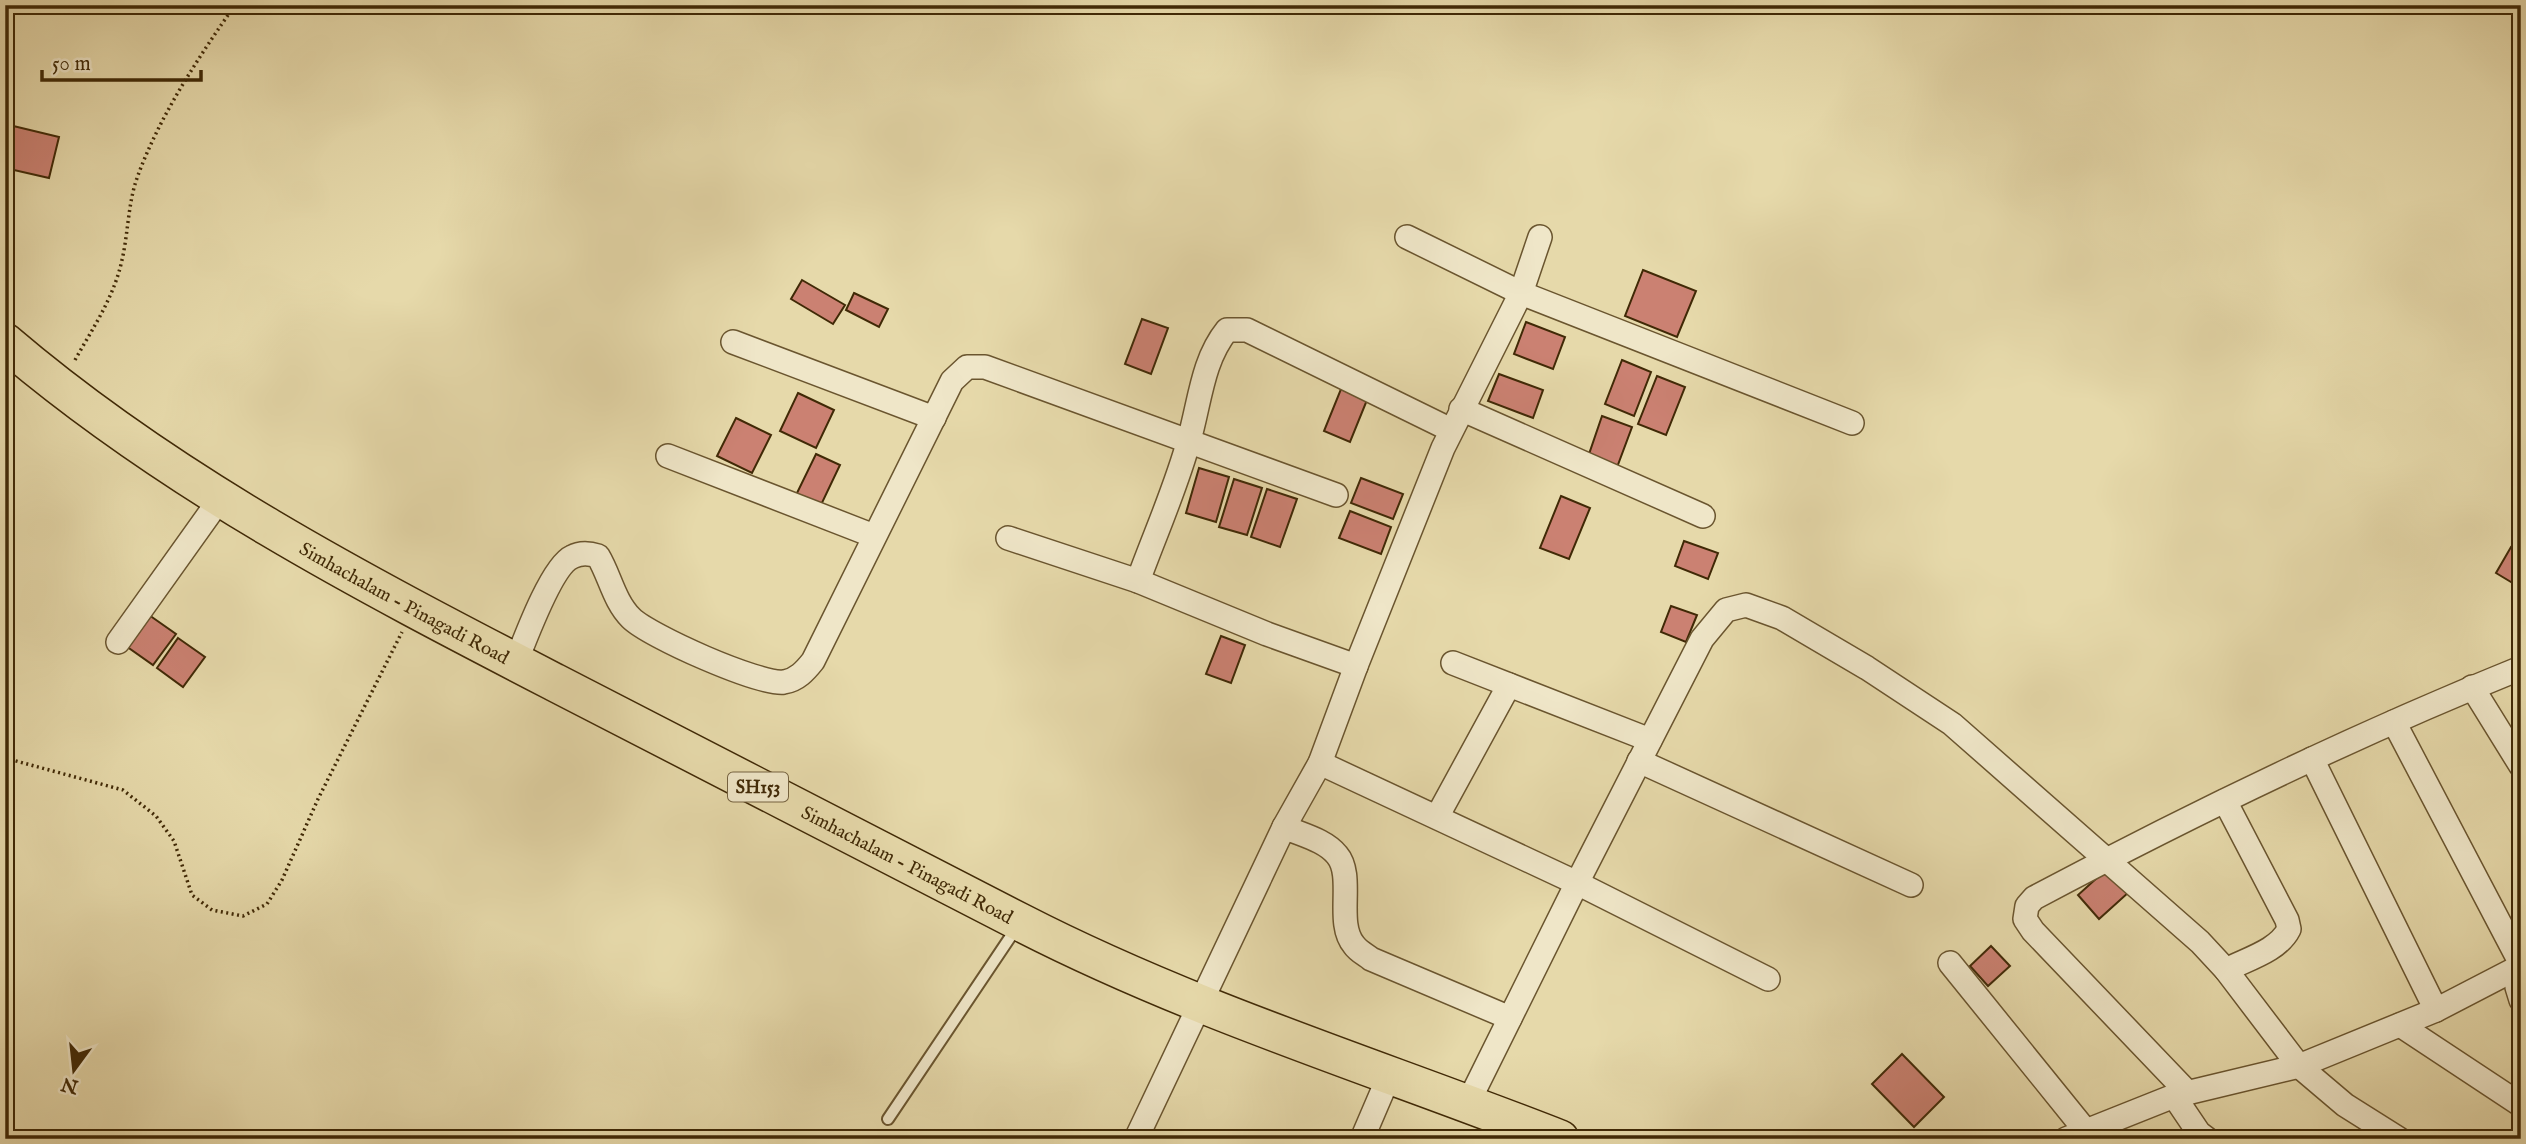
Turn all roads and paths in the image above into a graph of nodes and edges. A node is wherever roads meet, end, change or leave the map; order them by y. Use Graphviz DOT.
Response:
graph roads {
  1 [pos="235,5"];
  2 [pos="1407,237"];
  3 [pos="1540,237"];
  4 [pos="1521,293"];
  5 [pos="5,342"];
  6 [pos="733,342"];
  7 [pos="60,386"];
  8 [pos="934,418"];
  9 [pos="1456,420"];
  10 [pos="1852,423"];
  11 [pos="1189,442"];
  12 [pos="668,456"];
  13 [pos="1336,495"];
  14 [pos="220,499"];
  15 [pos="1703,516"];
  16 [pos="874,536"];
  17 [pos="1008,538"];
  18 [pos="1138,581"];
  19 [pos="414,608"];
  20 [pos="118,642"];
  21 [pos="516,662"];
  22 [pos="1453,663"];
  23 [pos="1356,666"];
  24 [pos="2521,668"];
  25 [pos="1509,685"];
  26 [pos="2472,687"];
  27 [pos="2394,722"];
  28 [pos="1650,740"];
  29 [pos="5,758"];
  30 [pos="2312,759"];
  31 [pos="1639,761"];
  32 [pos="1320,763"];
  33 [pos="2521,766"];
  34 [pos="2225,801"];
  35 [pos="1437,817"];
  36 [pos="1284,827"];
  37 [pos="2107,859"];
  38 [pos="1577,883"];
  39 [pos="1912,885"];
  40 [pos="1020,922"];
  41 [pos="1950,963"];
  42 [pos="2521,967"];
  43 [pos="2226,970"];
  44 [pos="1768,979"];
  45 [pos="2521,1000"];
  46 [pos="1200,1004"];
  47 [pos="2436,1010"];
  48 [pos="1510,1018"];
  49 [pos="2400,1025"];
  50 [pos="2299,1066"];
  51 [pos="1389,1076"];
  52 [pos="2181,1094"];
  53 [pos="1468,1103"];
  54 [pos="2521,1105"];
  55 [pos="888,1119"];
  56 [pos="2075,1134"];
  57 [pos="2201,1137"];
  58 [pos="1136,1139"];
  59 [pos="1362,1139"];
  60 [pos="1560,1139"];
  61 [pos="2399,1139"];
  1 -- 7 [label="path"];
  2 -- 4 [label="street"];
  3 -- 4 [label="street"];
  4 -- 9 [label="street"];
  4 -- 10 [label="street"];
  5 -- 7 [label="main road, Simhachalam - Pinagadi Road / SH153"];
  6 -- 8 [label="street"];
  7 -- 14 [label="main road, Simhachalam - Pinagadi Road / SH153"];
  8 -- 11 [label="street"];
  8 -- 16 [label="street"];
  9 -- 11 [label="street"];
  9 -- 15 [label="street"];
  9 -- 23 [label="street"];
  11 -- 13 [label="street"];
  11 -- 18 [label="street"];
  12 -- 16 [label="street"];
  14 -- 19 [label="main road, Simhachalam - Pinagadi Road / SH153"];
  14 -- 20 [label="street"];
  16 -- 21 [label="street"];
  17 -- 18 [label="street"];
  18 -- 23 [label="street"];
  19 -- 21 [label="main road, Simhachalam - Pinagadi Road / SH153"];
  19 -- 29 [label="path"];
  21 -- 40 [label="main road, Simhachalam - Pinagadi Road / SH153"];
  22 -- 25 [label="street"];
  23 -- 32 [label="street"];
  24 -- 26 [label="street"];
  25 -- 28 [label="street"];
  25 -- 35 [label="street"];
  26 -- 27 [label="street"];
  26 -- 33 [label="street"];
  27 -- 30 [label="street"];
  27 -- 42 [label="street"];
  28 -- 31 [label="street"];
  28 -- 37 [label="street"];
  30 -- 34 [label="street"];
  30 -- 47 [label="street"];
  31 -- 38 [label="street"];
  31 -- 39 [label="street"];
  32 -- 35 [label="street"];
  32 -- 36 [label="street"];
  34 -- 37 [label="street"];
  34 -- 43 [label="street"];
  35 -- 38 [label="street"];
  36 -- 46 [label="street"];
  36 -- 48 [label="street"];
  37 -- 43 [label="street"];
  37 -- 52 [label="street"];
  38 -- 44 [label="street"];
  38 -- 48 [label="street"];
  40 -- 46 [label="main road, Simhachalam - Pinagadi Road / SH153"];
  40 -- 55 [label="lane"];
  41 -- 56 [label="street"];
  42 -- 45 [label="street"];
  42 -- 47 [label="street"];
  43 -- 50 [label="street"];
  46 -- 51 [label="main road, Simhachalam - Pinagadi Road / SH153"];
  46 -- 58 [label="street"];
  47 -- 49 [label="street"];
  48 -- 53 [label="street"];
  49 -- 50 [label="street"];
  49 -- 54 [label="street"];
  50 -- 52 [label="street"];
  50 -- 61 [label="street"];
  51 -- 53 [label="main road, Simhachalam - Pinagadi Road / SH153"];
  51 -- 59 [label="street"];
  52 -- 56 [label="street"];
  52 -- 57 [label="street"];
  53 -- 60 [label="main road, Simhachalam - Pinagadi Road / SH153"];
}
